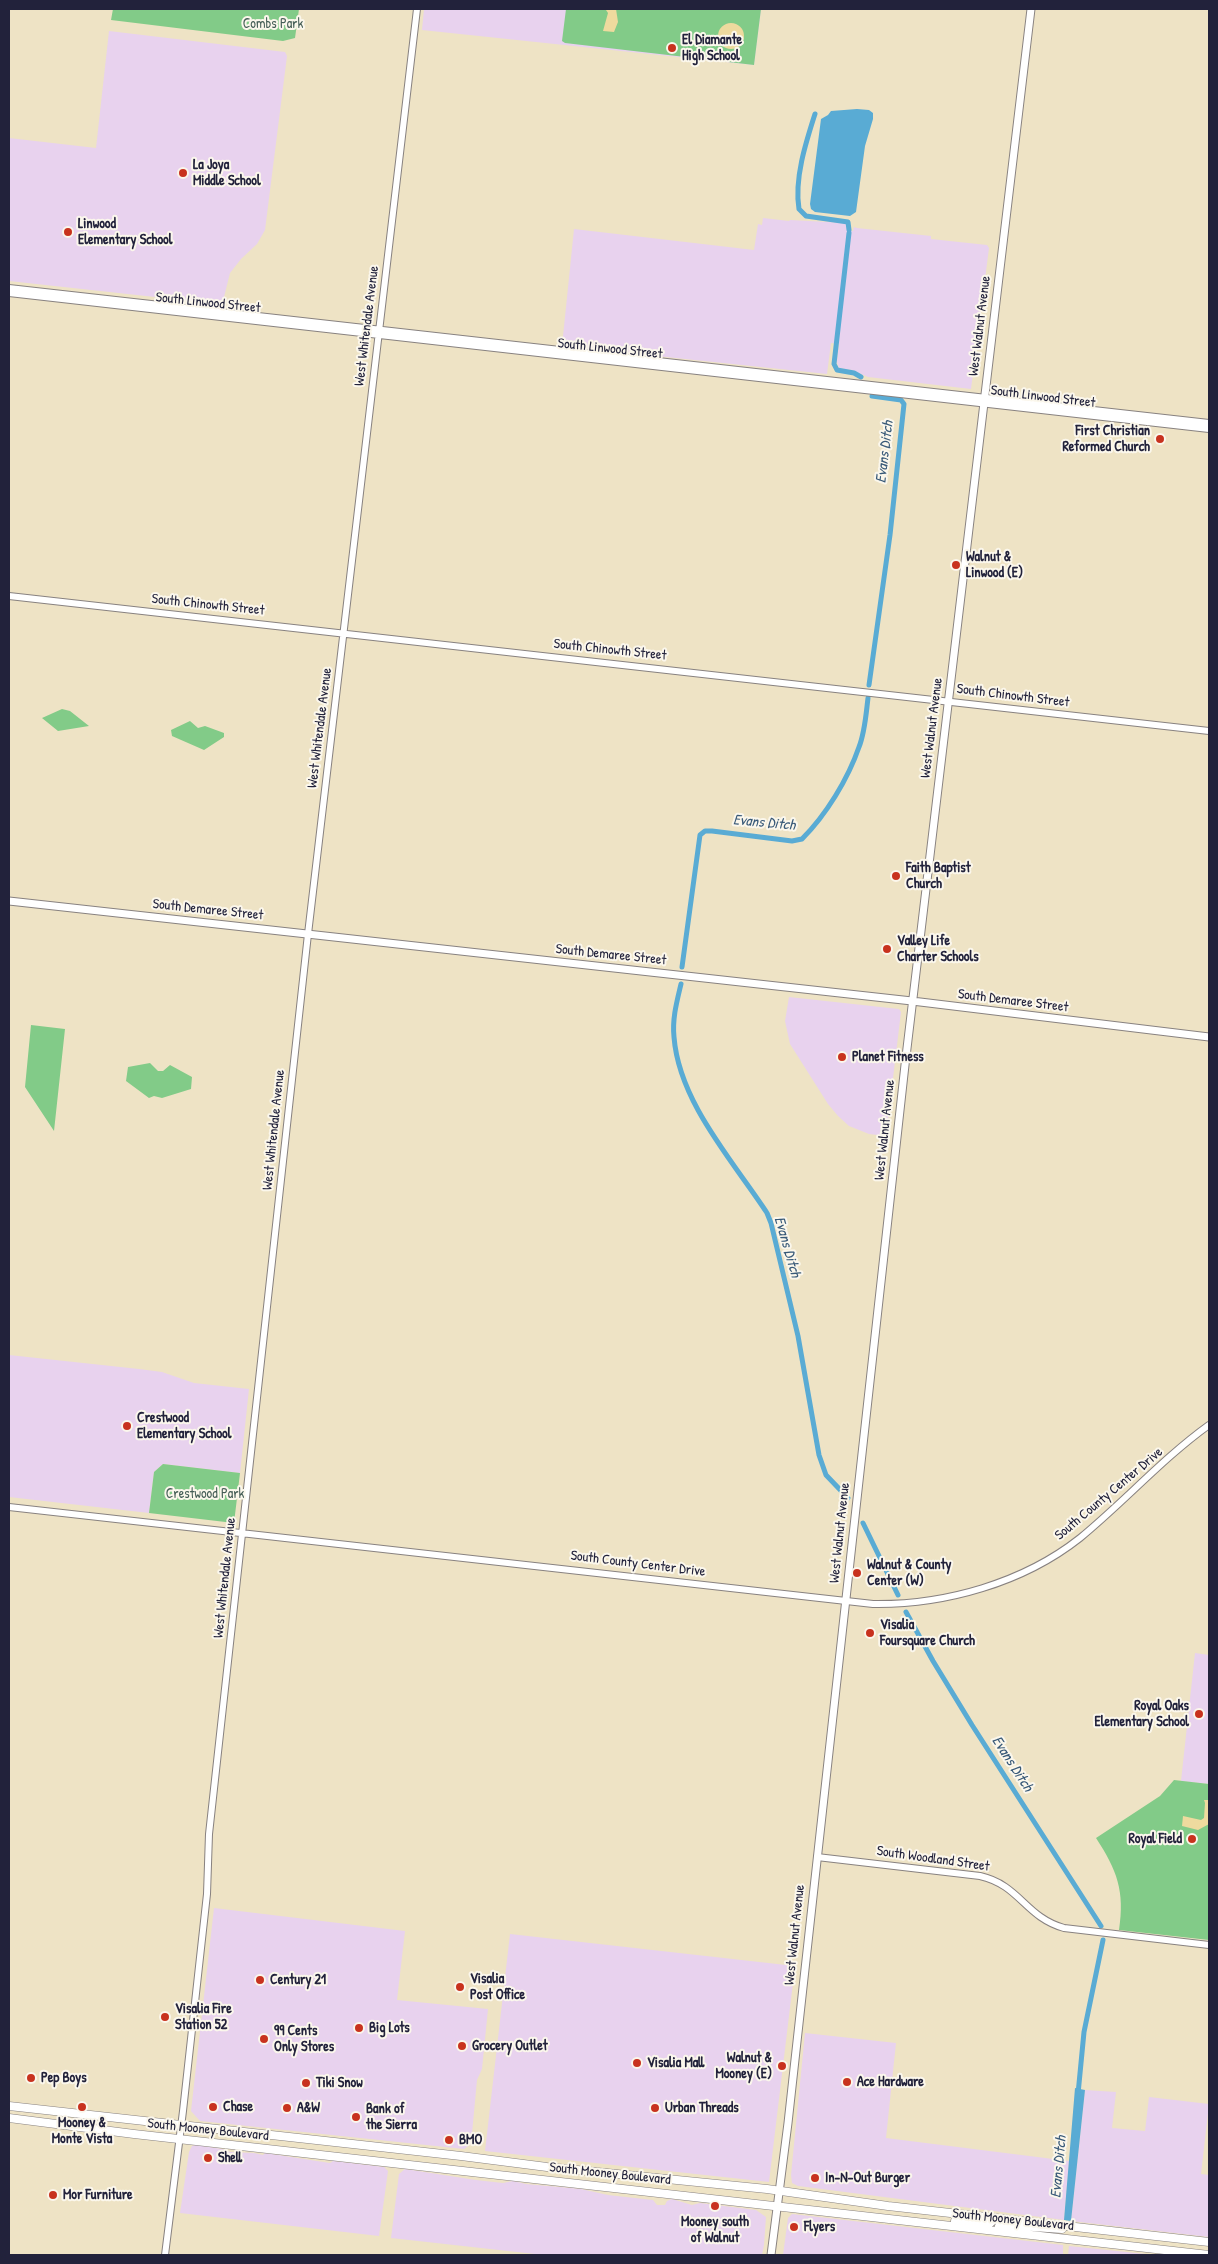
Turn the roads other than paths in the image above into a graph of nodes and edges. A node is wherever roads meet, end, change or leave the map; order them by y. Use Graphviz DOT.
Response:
graph roads {
  1 [pos="417,9"];
  2 [pos="1031,9"];
  3 [pos="9,288"];
  4 [pos="9,294"];
  5 [pos="86,302"];
  6 [pos="140,302"];
  7 [pos="379,332"];
  8 [pos="984,400"];
  9 [pos="1209,423"];
  10 [pos="1209,429"];
  11 [pos="9,596"];
  12 [pos="344,633"];
  13 [pos="948,700"];
  14 [pos="1209,731"];
  15 [pos="9,901"];
  16 [pos="308,934"];
  17 [pos="912,1001"];
  18 [pos="1209,1037"];
  19 [pos="1209,1425"];
  20 [pos="9,1507"];
  21 [pos="242,1533"];
  22 [pos="845,1601"];
  23 [pos="817,1856"];
  24 [pos="1209,1945"];
  25 [pos="9,2106"];
  26 [pos="9,2118"];
  27 [pos="182,2126"];
  28 [pos="180,2139"];
  29 [pos="780,2191"];
  30 [pos="778,2206"];
  31 [pos="996,2218"];
  32 [pos="910,2221"];
  33 [pos="1094,2229"];
  34 [pos="998,2231"];
  35 [pos="1209,2242"];
  36 [pos="165,2255"];
  37 [pos="771,2255"];
  38 [pos="1209,2255"];
  1 -- 7 [label="street, West Whitendale Avenue"];
  2 -- 8 [label="main road, West Walnut Avenue"];
  3 -- 6 [label="street, South Linwood Street"];
  4 -- 5 [label="street, South Linwood Street"];
  5 -- 6 [label="street"];
  5 -- 7 [label="street, South Linwood Street"];
  6 -- 7 [label="street, South Linwood Street"];
  7 -- 8 [label="street, South Linwood Street"];
  7 -- 12 [label="street, West Whitendale Avenue"];
  8 -- 9 [label="street, South Linwood Street"];
  8 -- 10 [label="street, South Linwood Street"];
  8 -- 13 [label="main road, West Walnut Avenue"];
  11 -- 12 [label="street, South Chinowth Street"];
  12 -- 13 [label="street, South Chinowth Street"];
  12 -- 16 [label="street, West Whitendale Avenue"];
  13 -- 14 [label="street, South Chinowth Street"];
  13 -- 17 [label="main road, West Walnut Avenue"];
  15 -- 16 [label="main road, South Demaree Street"];
  16 -- 17 [label="main road, South Demaree Street"];
  16 -- 21 [label="street, West Whitendale Avenue"];
  17 -- 18 [label="main road, South Demaree Street"];
  17 -- 22 [label="main road, West Walnut Avenue"];
  19 -- 22 [label="street, South County Center Drive"];
  20 -- 21 [label="street, South County Center Drive"];
  21 -- 22 [label="street, South County Center Drive"];
  21 -- 27 [label="street, West Whitendale Avenue"];
  22 -- 23 [label="main road, West Walnut Avenue"];
  23 -- 24 [label="street, South Woodland Street"];
  23 -- 29 [label="main road, West Walnut Avenue"];
  25 -- 27 [label="main road, South Mooney Boulevard"];
  26 -- 28 [label="main road, South Mooney Boulevard"];
  27 -- 28 [label="street, West Whitendale Avenue"];
  27 -- 29 [label="main road, South Mooney Boulevard"];
  28 -- 30 [label="main road, South Mooney Boulevard"];
  28 -- 36 [label="street, West Whitendale Avenue"];
  29 -- 30 [label="main road, West Walnut Avenue"];
  29 -- 31 [label="main road, South Mooney Boulevard"];
  30 -- 32 [label="main road, South Mooney Boulevard"];
  30 -- 37 [label="main road, West Walnut Avenue"];
  31 -- 32 [label="main road"];
  31 -- 33 [label="main road, South Mooney Boulevard"];
  32 -- 34 [label="main road, South Mooney Boulevard"];
  33 -- 34 [label="main road"];
  33 -- 35 [label="main road, South Mooney Boulevard"];
  34 -- 38 [label="main road, South Mooney Boulevard"];
}
